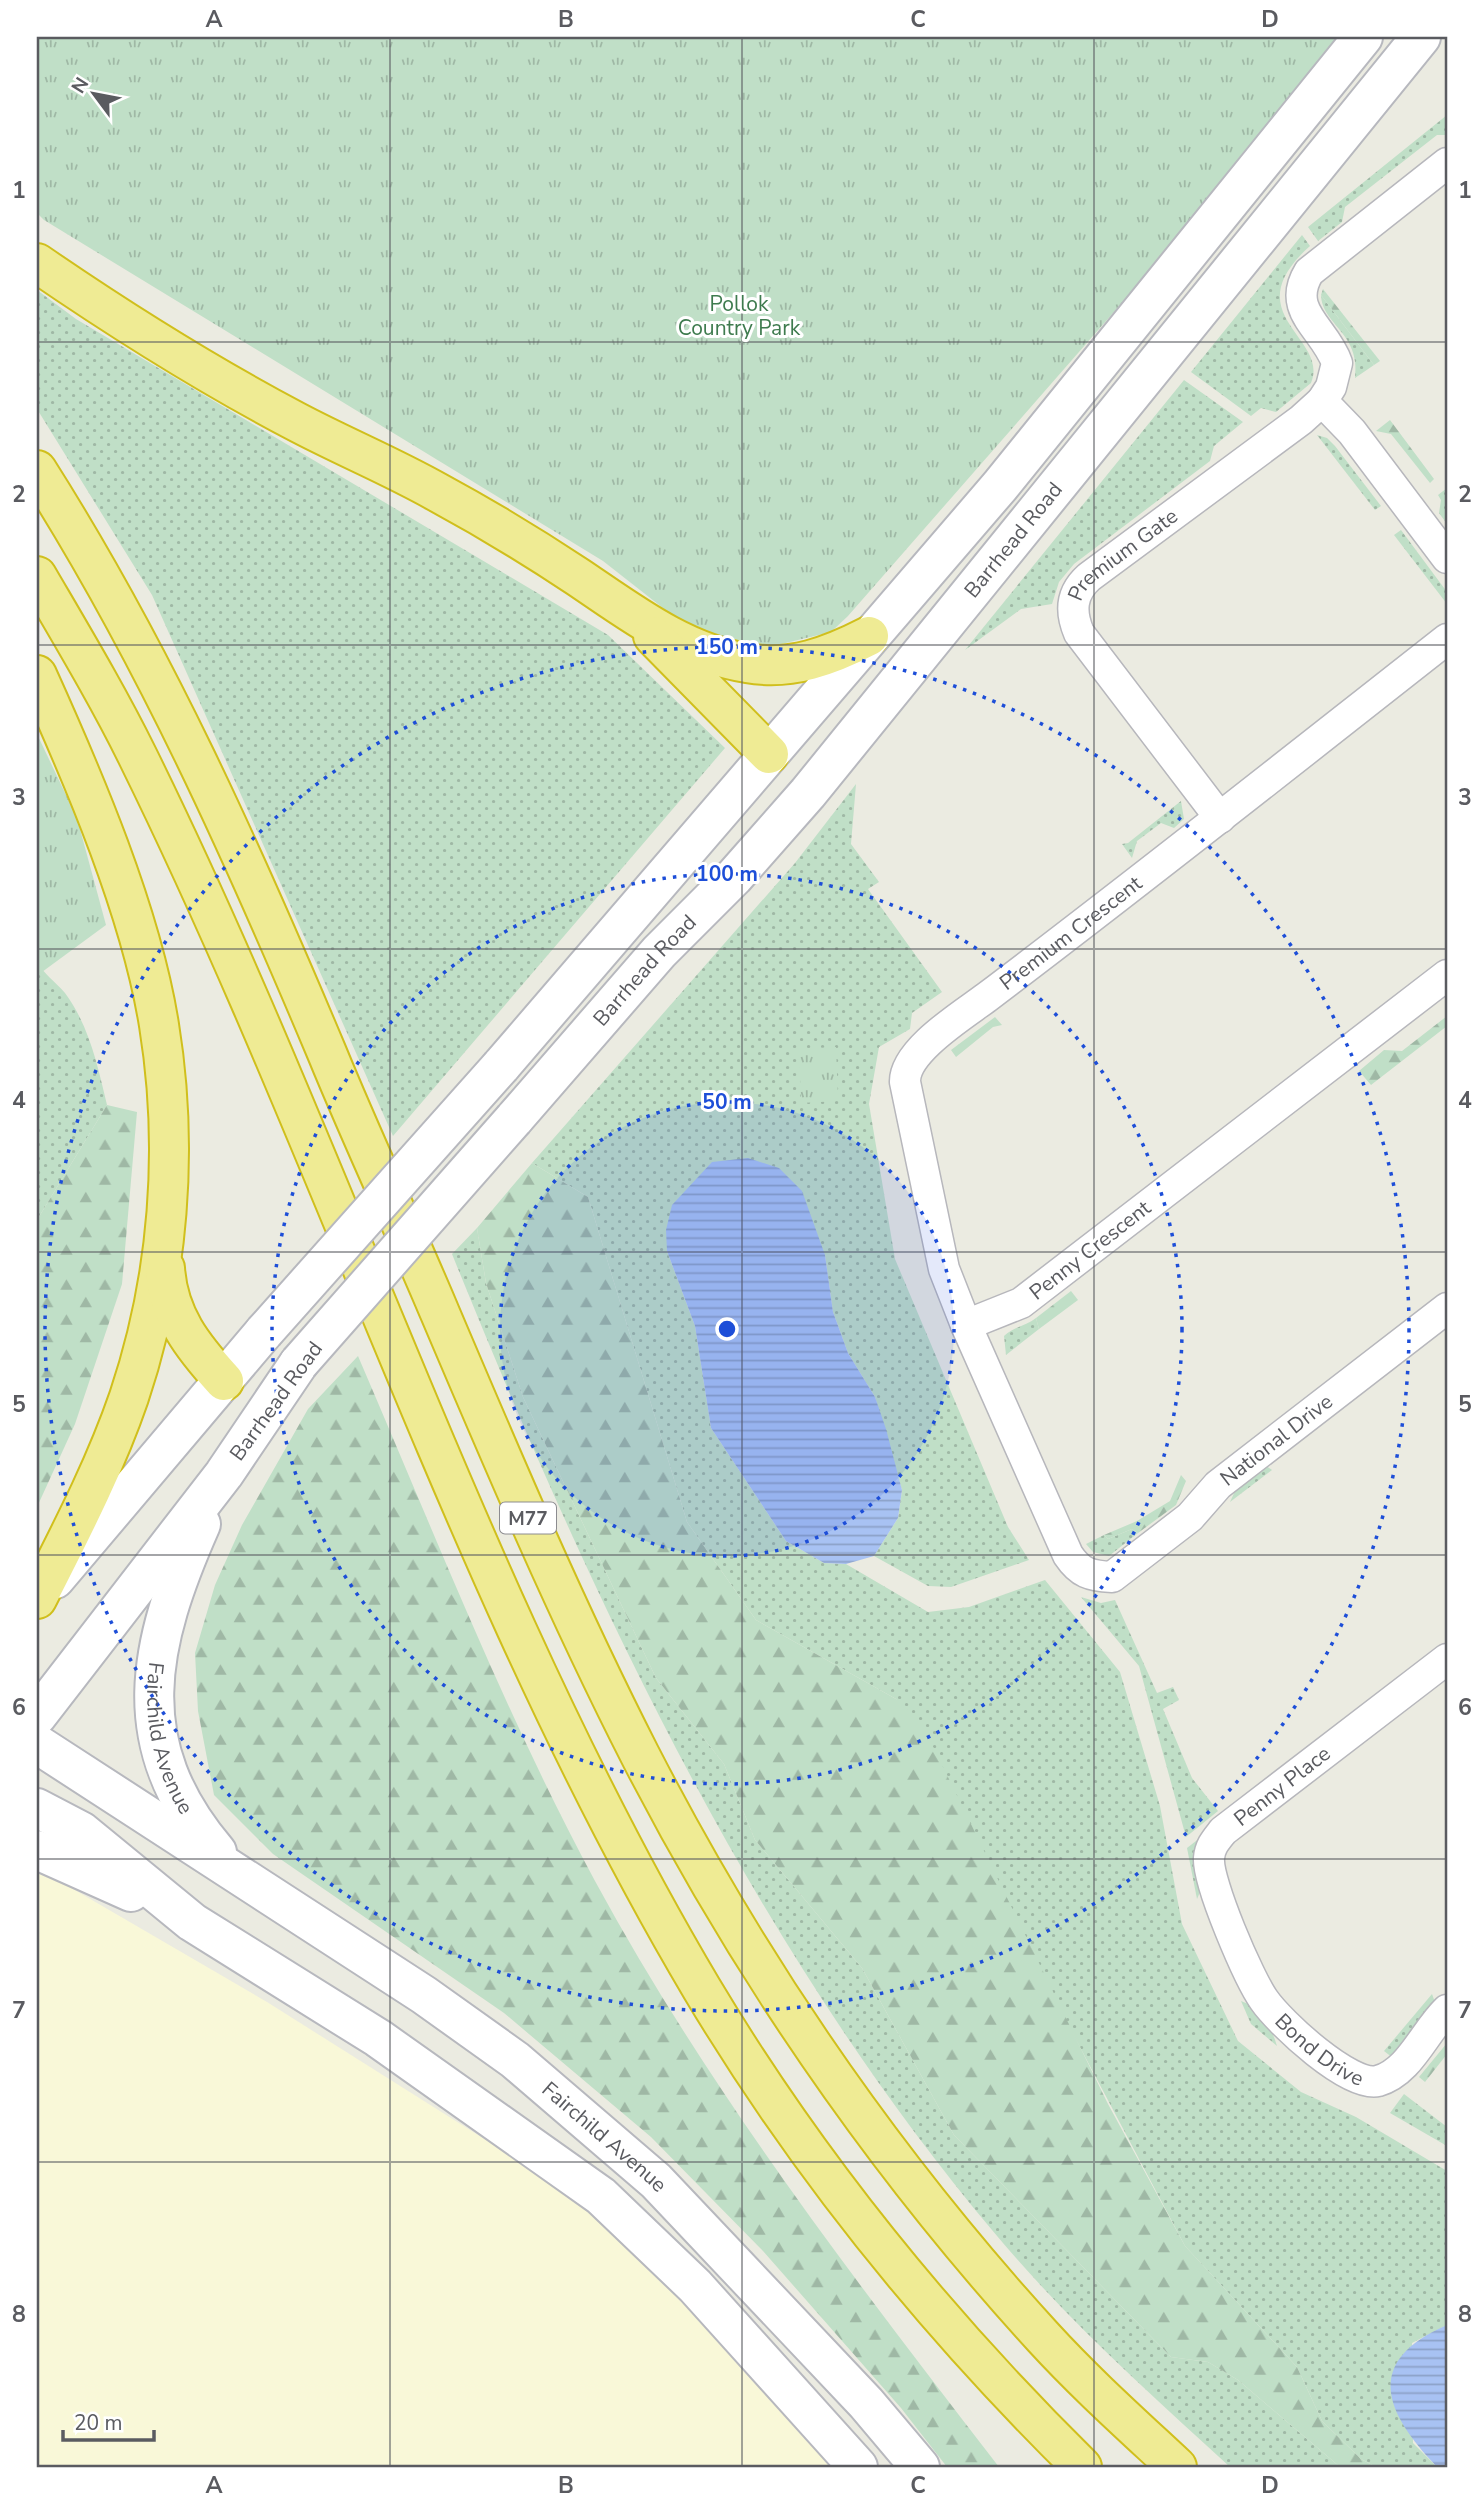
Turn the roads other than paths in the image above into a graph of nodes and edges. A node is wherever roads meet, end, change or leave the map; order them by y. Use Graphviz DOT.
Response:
graph roads {
  1 [pos="1363,37"];
  2 [pos="1421,37"];
  3 [pos="1447,163"];
  4 [pos="37,264"];
  5 [pos="1322,401"];
  6 [pos="37,470"];
  7 [pos="1447,558"];
  8 [pos="37,576"];
  9 [pos="634,617"];
  10 [pos="869,636"];
  11 [pos="1447,639"];
  12 [pos="37,675"];
  13 [pos="769,754"];
  14 [pos="808,793"];
  15 [pos="1220,818"];
  16 [pos="1447,975"];
  17 [pos="167,1220"];
  18 [pos="1447,1308"];
  19 [pos="966,1325"];
  20 [pos="224,1381"];
  21 [pos="277,1394"];
  22 [pos="223,1474"];
  23 [pos="37,1600"];
  24 [pos="1447,1659"];
  25 [pos="37,1716"];
  26 [pos="37,1744"];
  27 [pos="37,1808"];
  28 [pos="37,1850"];
  29 [pos="234,1872"];
  30 [pos="192,1922"];
  31 [pos="1242,1954"];
  32 [pos="1447,2010"];
  33 [pos="858,2467"];
  34 [pos="920,2467"];
  35 [pos="1082,2467"];
  36 [pos="1177,2467"];
  1 -- 10 [label="main road"];
  2 -- 14 [label="main road, Barrhead Road"];
  3 -- 5 [label="street"];
  4 -- 9 [label="highway"];
  5 -- 7 [label="street"];
  5 -- 15 [label="street, Premium Gate"];
  6 -- 36 [label="highway, M77"];
  8 -- 35 [label="highway, M77"];
  9 -- 10 [label="highway"];
  9 -- 13 [label="highway"];
  10 -- 13 [label="main road"];
  11 -- 15 [label="street, Premium Crescent"];
  12 -- 17 [label="highway"];
  13 -- 14 [label="main road"];
  13 -- 20 [label="main road, bridge"];
  14 -- 21 [label="main road, Barrhead Road, bridge"];
  15 -- 19 [label="street, Premium Crescent"];
  16 -- 19 [label="street, Penny Crescent"];
  17 -- 20 [label="highway"];
  17 -- 23 [label="highway"];
  18 -- 19 [label="street, National Drive"];
  20 -- 21 [label="main road"];
  20 -- 23 [label="main road"];
  21 -- 22 [label="main road, Barrhead Road"];
  22 -- 25 [label="main road, Barrhead Road"];
  22 -- 29 [label="main road, Fairchild Avenue"];
  24 -- 31 [label="street, Penny Place"];
  26 -- 29 [label="main road, Fairchild Avenue"];
  27 -- 30 [label="main road"];
  28 -- 30 [label="main road"];
  29 -- 34 [label="main road, Fairchild Avenue"];
  30 -- 33 [label="main road"];
  31 -- 32 [label="street, Bond Drive"];
}
